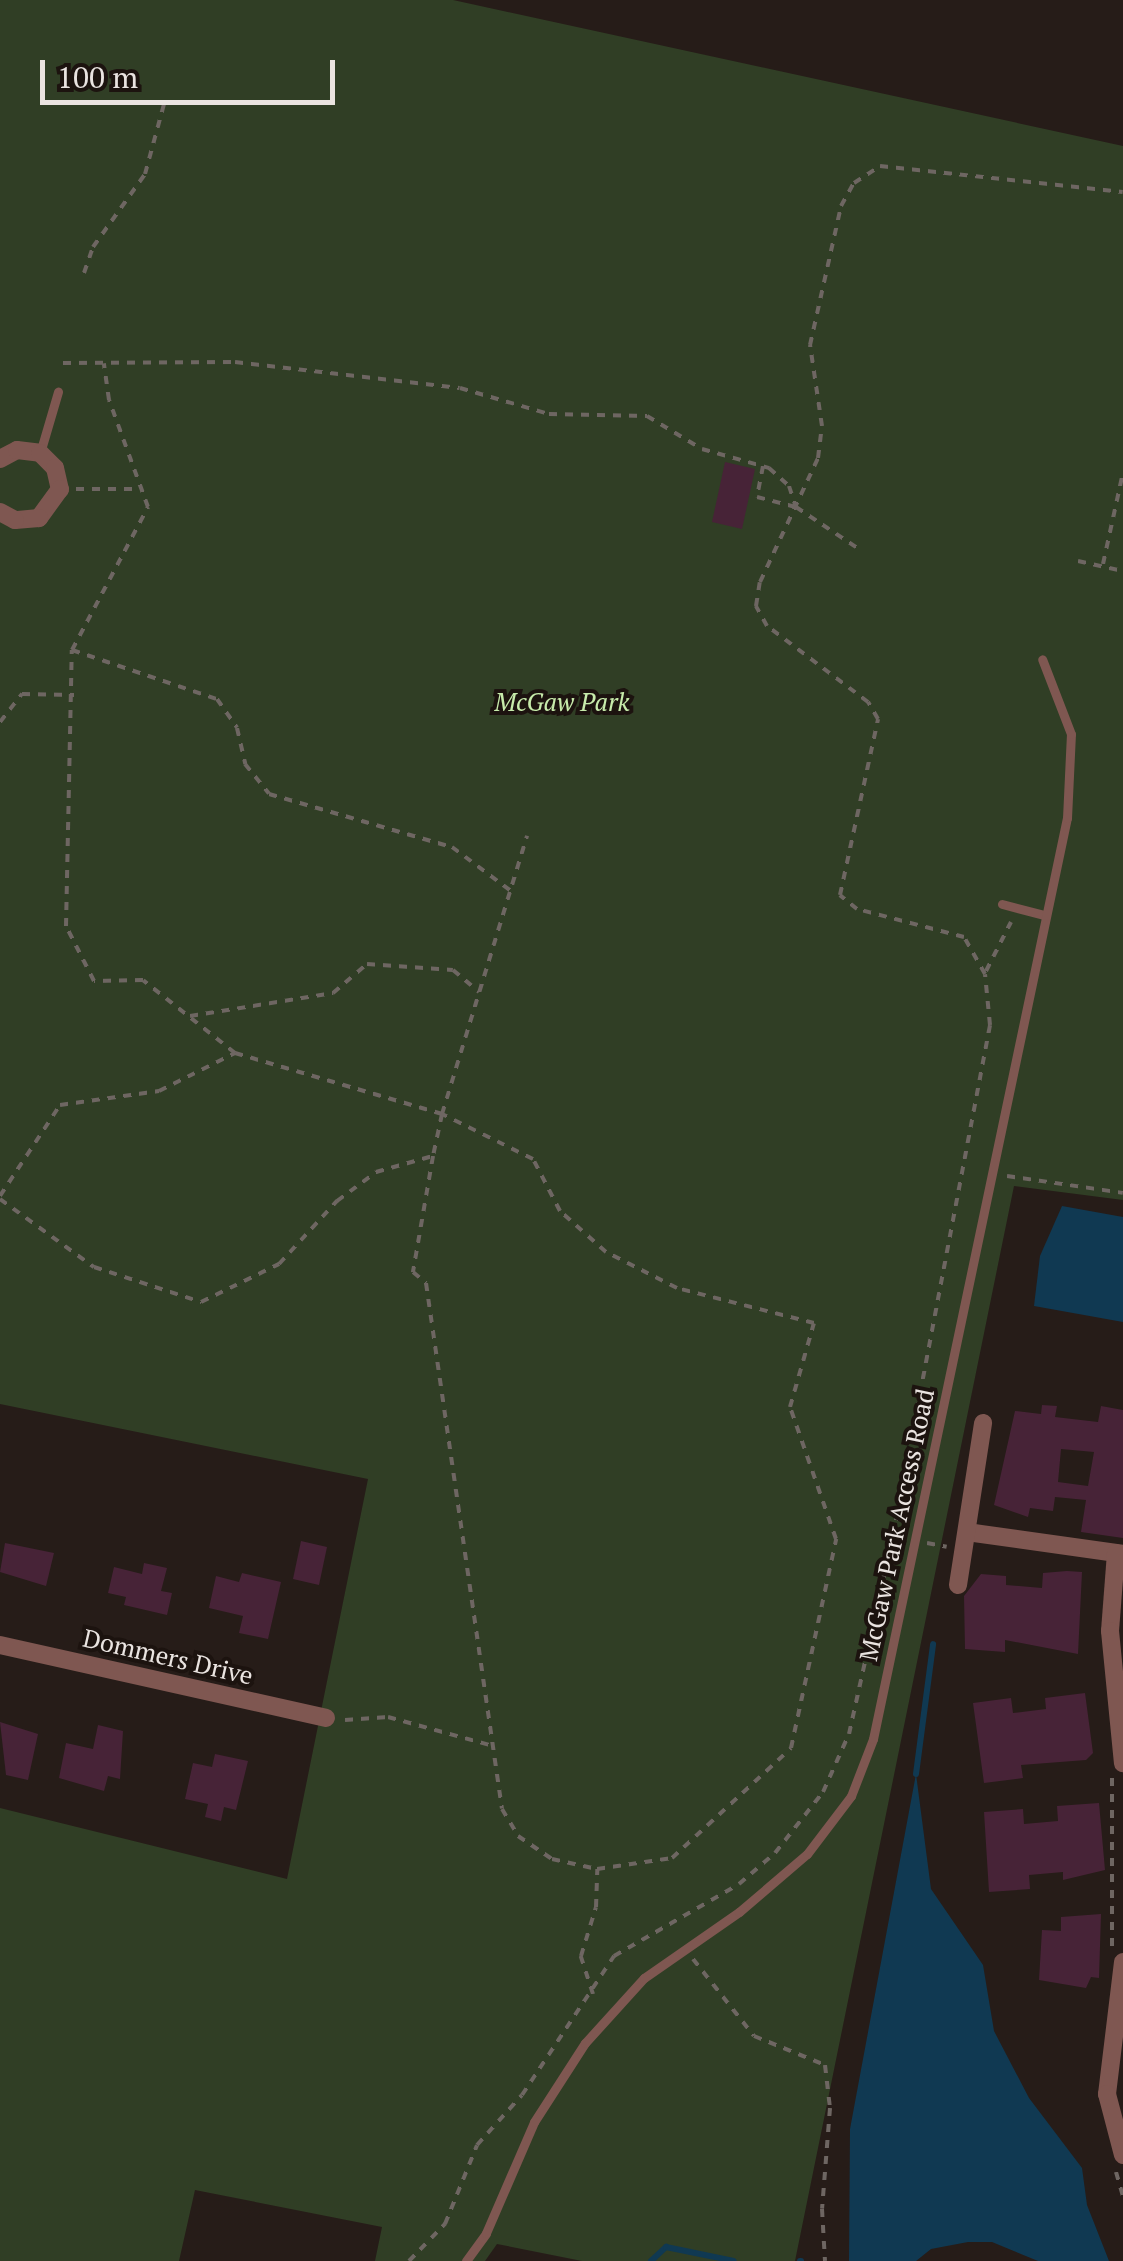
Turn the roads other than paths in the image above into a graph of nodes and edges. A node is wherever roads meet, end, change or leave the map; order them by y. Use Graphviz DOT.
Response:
graph roads {
  1 [pos="58,392"];
  2 [pos="40,453"];
  3 [pos="0,460"];
  4 [pos="0,512"];
  5 [pos="1042,659"];
  6 [pos="1002,904"];
  7 [pos="1044,915"];
  8 [pos="983,1424"];
  9 [pos="966,1541"];
  10 [pos="1120,1554"];
  11 [pos="958,1585"];
  12 [pos="0,1645"];
  13 [pos="326,1718"];
  14 [pos="1117,1762"];
  15 [pos="1117,1956"];
  16 [pos="1118,2160"];
  17 [pos="466,2261"];
  1 -- 2 [label="lane"];
  2 -- 3 [label="street"];
  2 -- 4 [label="street"];
  5 -- 7 [label="lane, McGaw Park Access Road"];
  6 -- 7 [label="lane"];
  7 -- 17 [label="lane, McGaw Park Access Road"];
  8 -- 9 [label="street"];
  9 -- 10 [label="street"];
  9 -- 11 [label="street"];
  10 -- 14 [label="street"];
  12 -- 13 [label="street, Dommers Drive"];
  15 -- 16 [label="street"];
}
